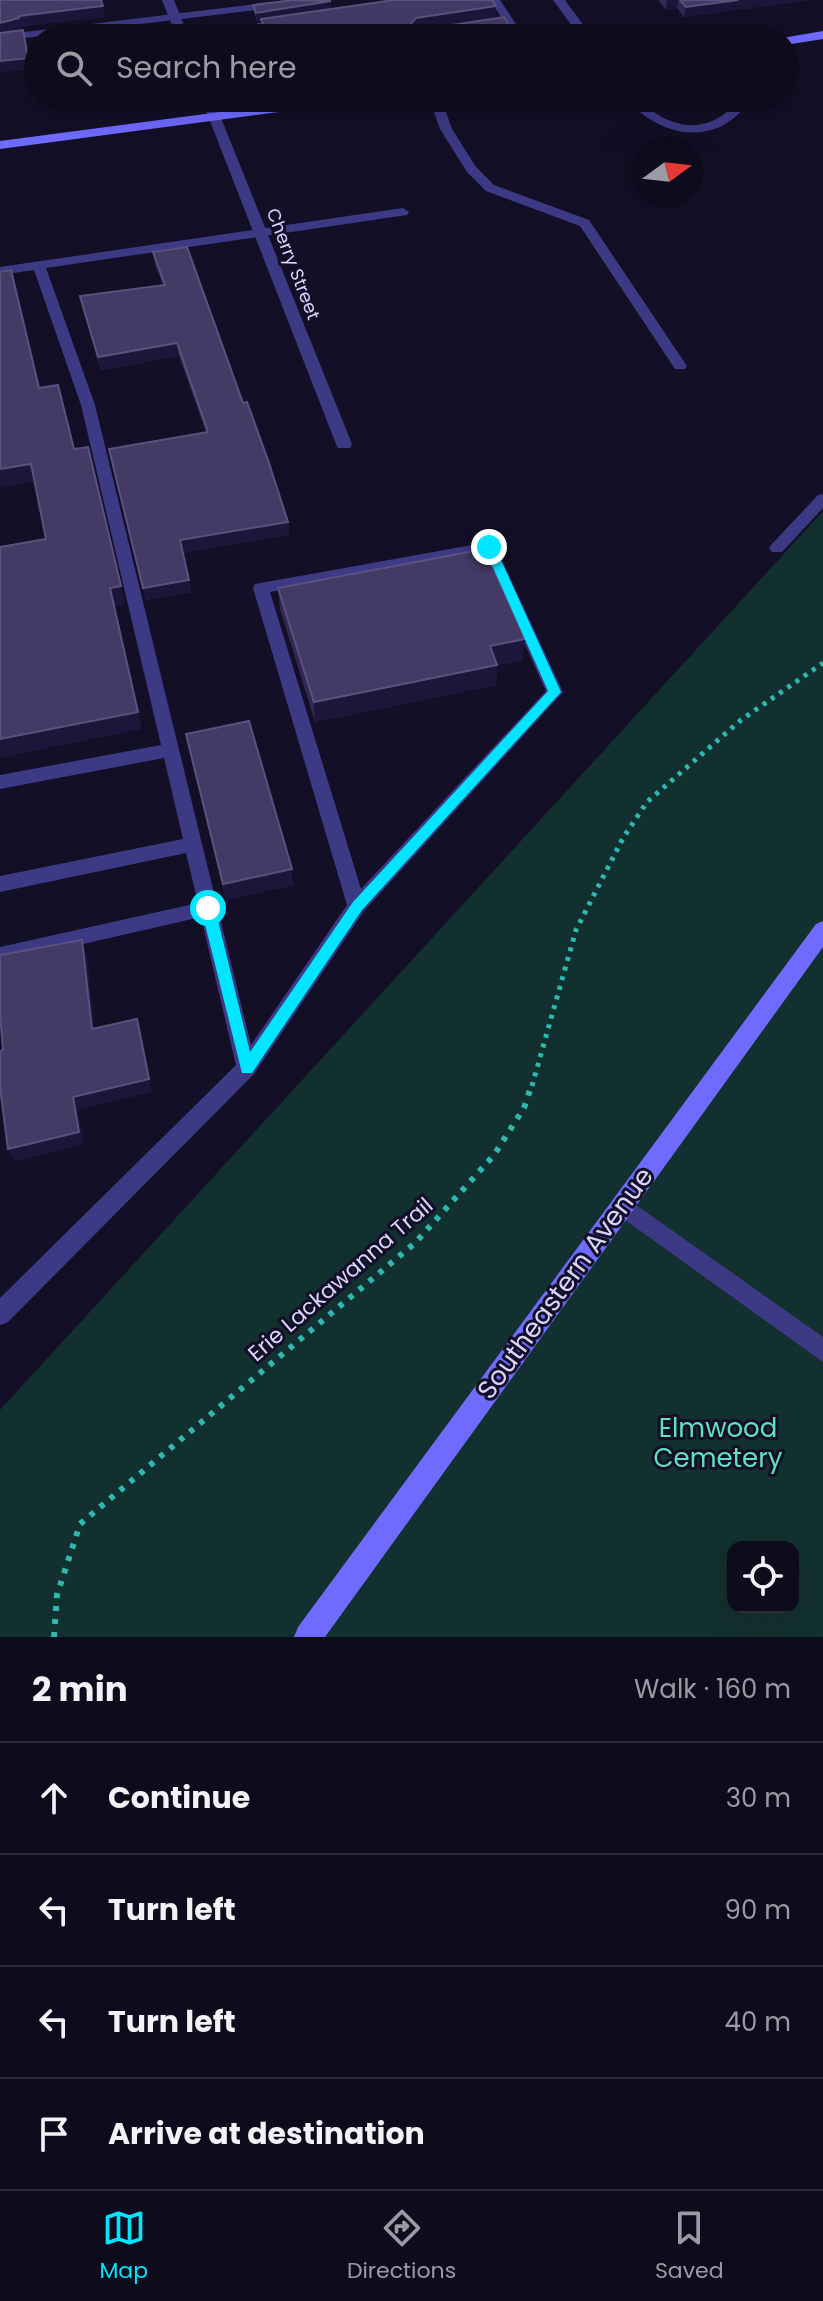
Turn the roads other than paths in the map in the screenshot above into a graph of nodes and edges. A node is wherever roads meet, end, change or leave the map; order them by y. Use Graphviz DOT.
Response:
graph roads {
  1 [pos="168,0"];
  2 [pos="314,0"];
  3 [pos="495,0"];
  4 [pos="559,0"];
  5 [pos="174,16"];
  6 [pos="291,21"];
  7 [pos="111,24"];
  8 [pos="177,24"];
  9 [pos="269,24"];
  10 [pos="511,24"];
  11 [pos="577,24"];
  12 [pos="24,35"];
  13 [pos="823,35"];
  14 [pos="0,38"];
  15 [pos="799,39"];
  16 [pos="213,112"];
  17 [pos="252,112"];
  18 [pos="440,112"];
  19 [pos="645,112"];
  20 [pos="735,112"];
  21 [pos="215,117"];
  22 [pos="0,145"];
  23 [pos="403,212"];
  24 [pos="261,233"];
  25 [pos="39,266"];
  26 [pos="0,271"];
  27 [pos="680,366"];
  28 [pos="344,444"];
  29 [pos="823,499"];
  30 [pos="777,548"];
  31 [pos="170,750"];
  32 [pos="0,782"];
  33 [pos="193,844"];
  34 [pos="0,884"];
  35 [pos="357,906"];
  36 [pos="208,908"];
  37 [pos="823,930"];
  38 [pos="0,955"];
  39 [pos="247,1068"];
  40 [pos="622,1205"];
  41 [pos="0,1314"];
  42 [pos="823,1351"];
  43 [pos="308,1637"];
  1 -- 5 [label="street"];
  2 -- 5 [label="lane"];
  3 -- 10 [label="lane"];
  4 -- 11 [label="street"];
  5 -- 7 [label="lane"];
  5 -- 8 [label="street"];
  6 -- 9 [label="lane"];
  12 -- 14 [label="lane"];
  13 -- 15 [label="street"];
  16 -- 21 [label="street, Cherry Street"];
  17 -- 21 [label="street"];
  18 -- 27 [label="lane"];
  19 -- 20 [label="lane"];
  21 -- 22 [label="street"];
  21 -- 24 [label="street, Cherry Street"];
  23 -- 24 [label="lane"];
  24 -- 25 [label="lane"];
  24 -- 28 [label="street, Cherry Street"];
  25 -- 26 [label="lane"];
  25 -- 31 [label="lane"];
  29 -- 30 [label="lane"];
  31 -- 32 [label="lane"];
  31 -- 33 [label="lane"];
  33 -- 34 [label="lane"];
  33 -- 36 [label="lane"];
  35 -- 35 [label="lane"];
  35 -- 39 [label="lane"];
  36 -- 38 [label="lane"];
  36 -- 39 [label="lane"];
  37 -- 40 [label="street, Southeastern Avenue"];
  39 -- 41 [label="lane"];
  40 -- 42 [label="lane"];
  40 -- 43 [label="street, Southeastern Avenue"];
}
